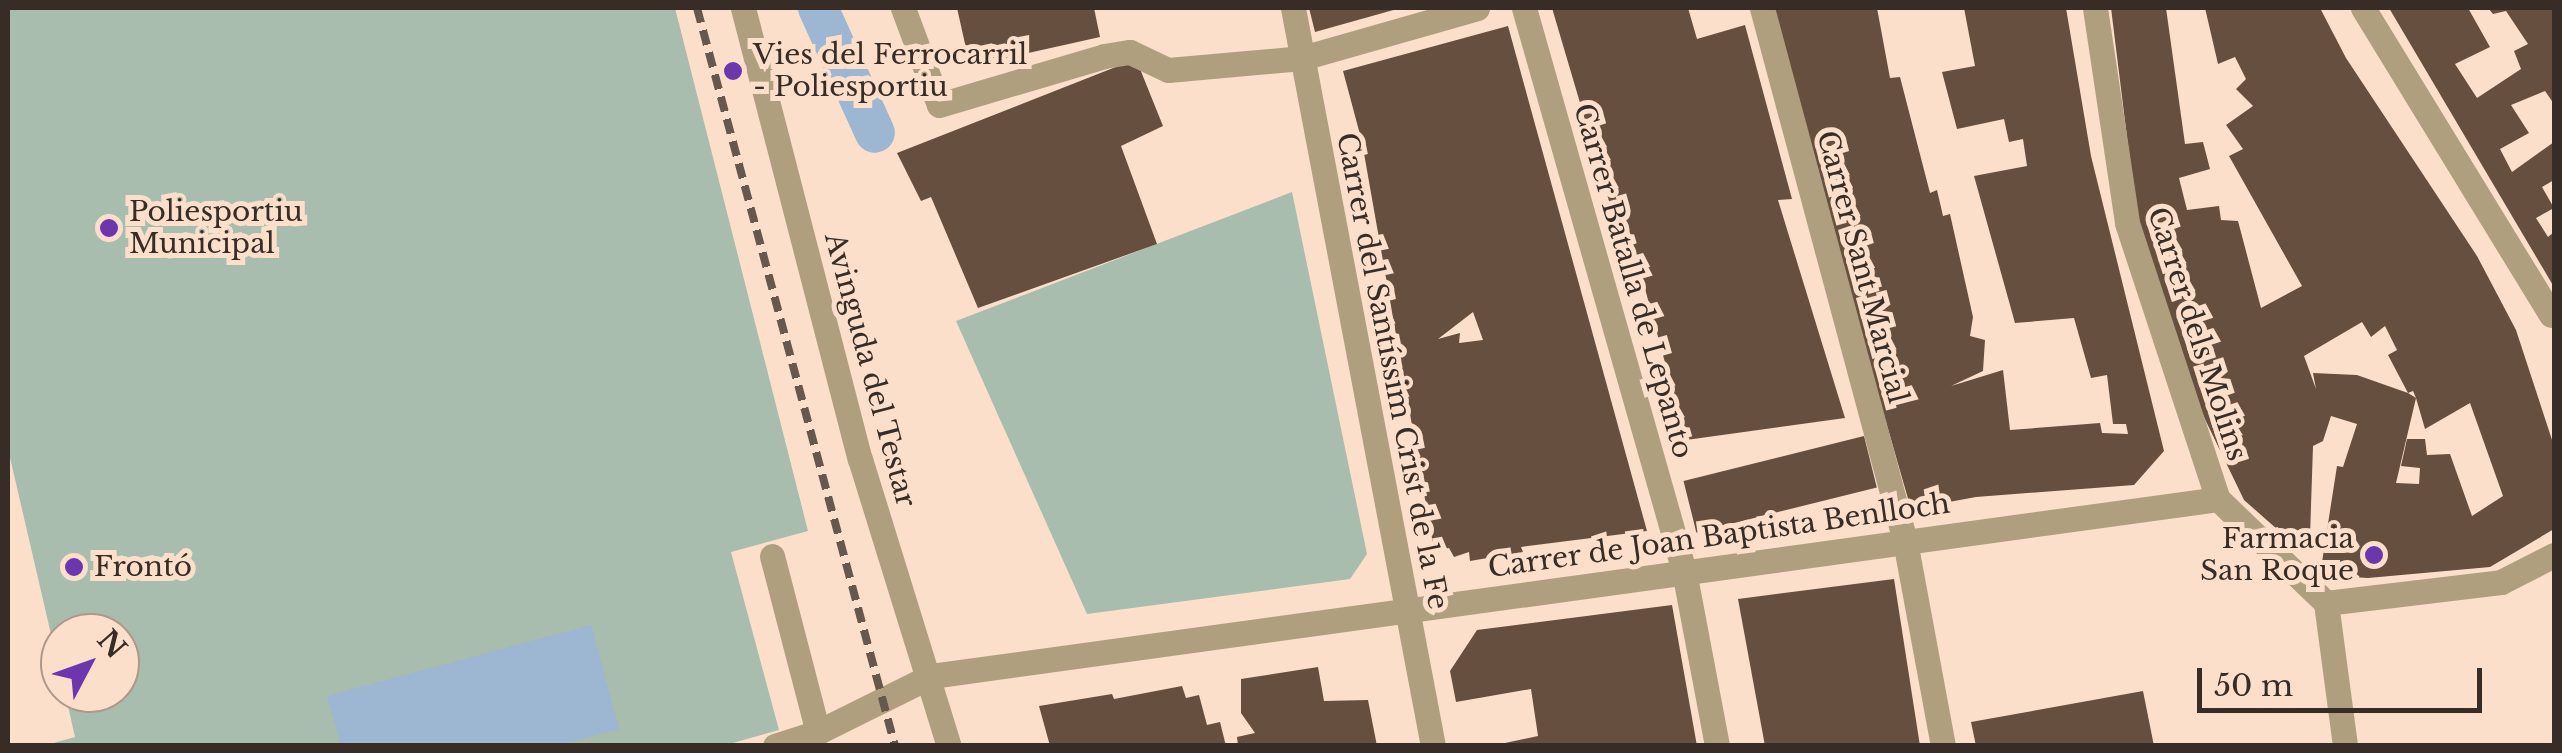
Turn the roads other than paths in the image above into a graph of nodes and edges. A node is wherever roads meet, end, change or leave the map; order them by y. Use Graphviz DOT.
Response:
graph roads {
  1 [pos="743,8"];
  2 [pos="903,8"];
  3 [pos="1294,8"];
  4 [pos="1477,8"];
  5 [pos="1524,8"];
  6 [pos="1762,8"];
  7 [pos="2095,8"];
  8 [pos="2364,8"];
  9 [pos="1302,58"];
  10 [pos="2552,315"];
  11 [pos="2218,499"];
  12 [pos="1905,541"];
  13 [pos="2554,555"];
  14 [pos="772,556"];
  15 [pos="1684,571"];
  16 [pos="2326,602"];
  17 [pos="1408,608"];
  18 [pos="930,676"];
  19 [pos="818,732"];
  20 [pos="775,746"];
  21 [pos="949,746"];
  22 [pos="1434,746"];
  23 [pos="1717,746"];
  24 [pos="1943,746"];
  25 [pos="2345,746"];
  1 -- 18 [label="street, Avinguda del Testar"];
  2 -- 9 [label="street"];
  3 -- 9 [label="street, Carrer del Santíssim Crist de la Fe"];
  4 -- 9 [label="street"];
  5 -- 15 [label="street, Carrer Batalla de Lepanto"];
  6 -- 12 [label="street, Carrer Sant Marcial"];
  7 -- 11 [label="street, Carrer dels Molins"];
  8 -- 10 [label="street"];
  9 -- 17 [label="street, Carrer del Santíssim Crist de la Fe"];
  11 -- 12 [label="street, Carrer de Joan Baptista Benlloch"];
  11 -- 16 [label="street"];
  12 -- 15 [label="street, Carrer de Joan Baptista Benlloch"];
  12 -- 24 [label="street, Carrer Sant Marcial"];
  13 -- 16 [label="street"];
  14 -- 19 [label="street"];
  15 -- 17 [label="street, Carrer de Joan Baptista Benlloch"];
  15 -- 23 [label="street, Carrer Batalla de Lepanto"];
  16 -- 25 [label="street"];
  17 -- 18 [label="street, Carrer de Joan Baptista Benlloch"];
  17 -- 22 [label="street, Carrer del Santíssim Crist de la Fe"];
  18 -- 19 [label="street, Carrer de Joan Baptista Benlloch"];
  18 -- 21 [label="street, Avinguda del Testar"];
  19 -- 20 [label="street, Carrer de Joan Baptista Benlloch"];
}
